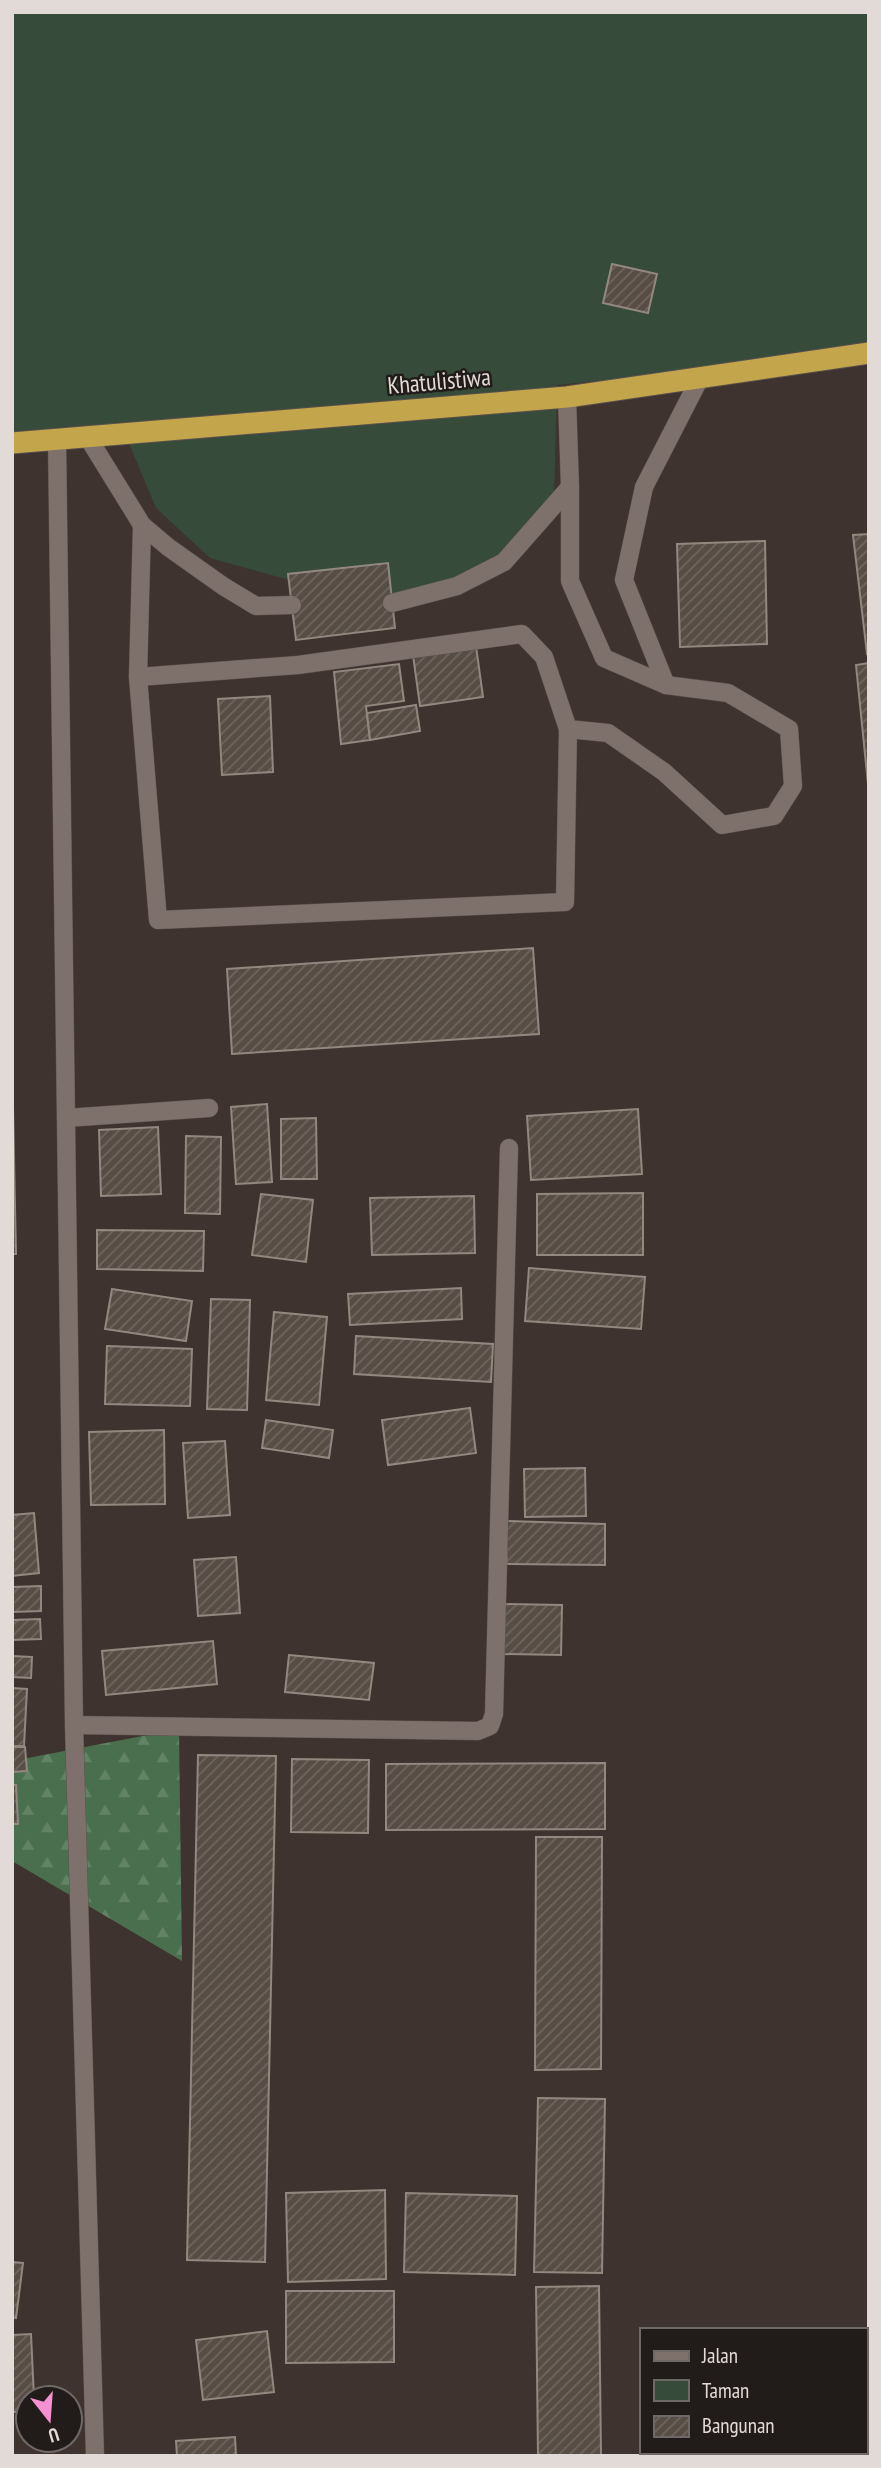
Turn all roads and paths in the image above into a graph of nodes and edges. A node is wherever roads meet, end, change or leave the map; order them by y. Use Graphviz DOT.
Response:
graph roads {
  1 [pos="869,354"];
  2 [pos="700,378"];
  3 [pos="567,397"];
  4 [pos="87,436"];
  5 [pos="57,439"];
  6 [pos="12,443"];
  7 [pos="570,487"];
  8 [pos="142,525"];
  9 [pos="392,603"];
  10 [pos="292,605"];
  11 [pos="138,677"];
  12 [pos="666,685"];
  13 [pos="568,729"];
  14 [pos="209,1108"];
  15 [pos="66,1118"];
  16 [pos="509,1147"];
  17 [pos="74,1726"];
  18 [pos="95,2456"];
  1 -- 2 [label="highway, Khatulistiwa"];
  2 -- 3 [label="highway, Khatulistiwa"];
  2 -- 12 [label="street"];
  3 -- 4 [label="highway, Khatulistiwa"];
  3 -- 7 [label="street"];
  4 -- 5 [label="highway, Khatulistiwa"];
  4 -- 8 [label="street"];
  5 -- 6 [label="highway, Khatulistiwa"];
  5 -- 15 [label="street"];
  7 -- 9 [label="street"];
  7 -- 12 [label="street"];
  8 -- 10 [label="street"];
  8 -- 11 [label="street"];
  11 -- 13 [label="street"];
  11 -- 13 [label="street"];
  12 -- 13 [label="street"];
  14 -- 15 [label="street"];
  15 -- 17 [label="street"];
  16 -- 17 [label="street"];
  17 -- 18 [label="street"];
}
